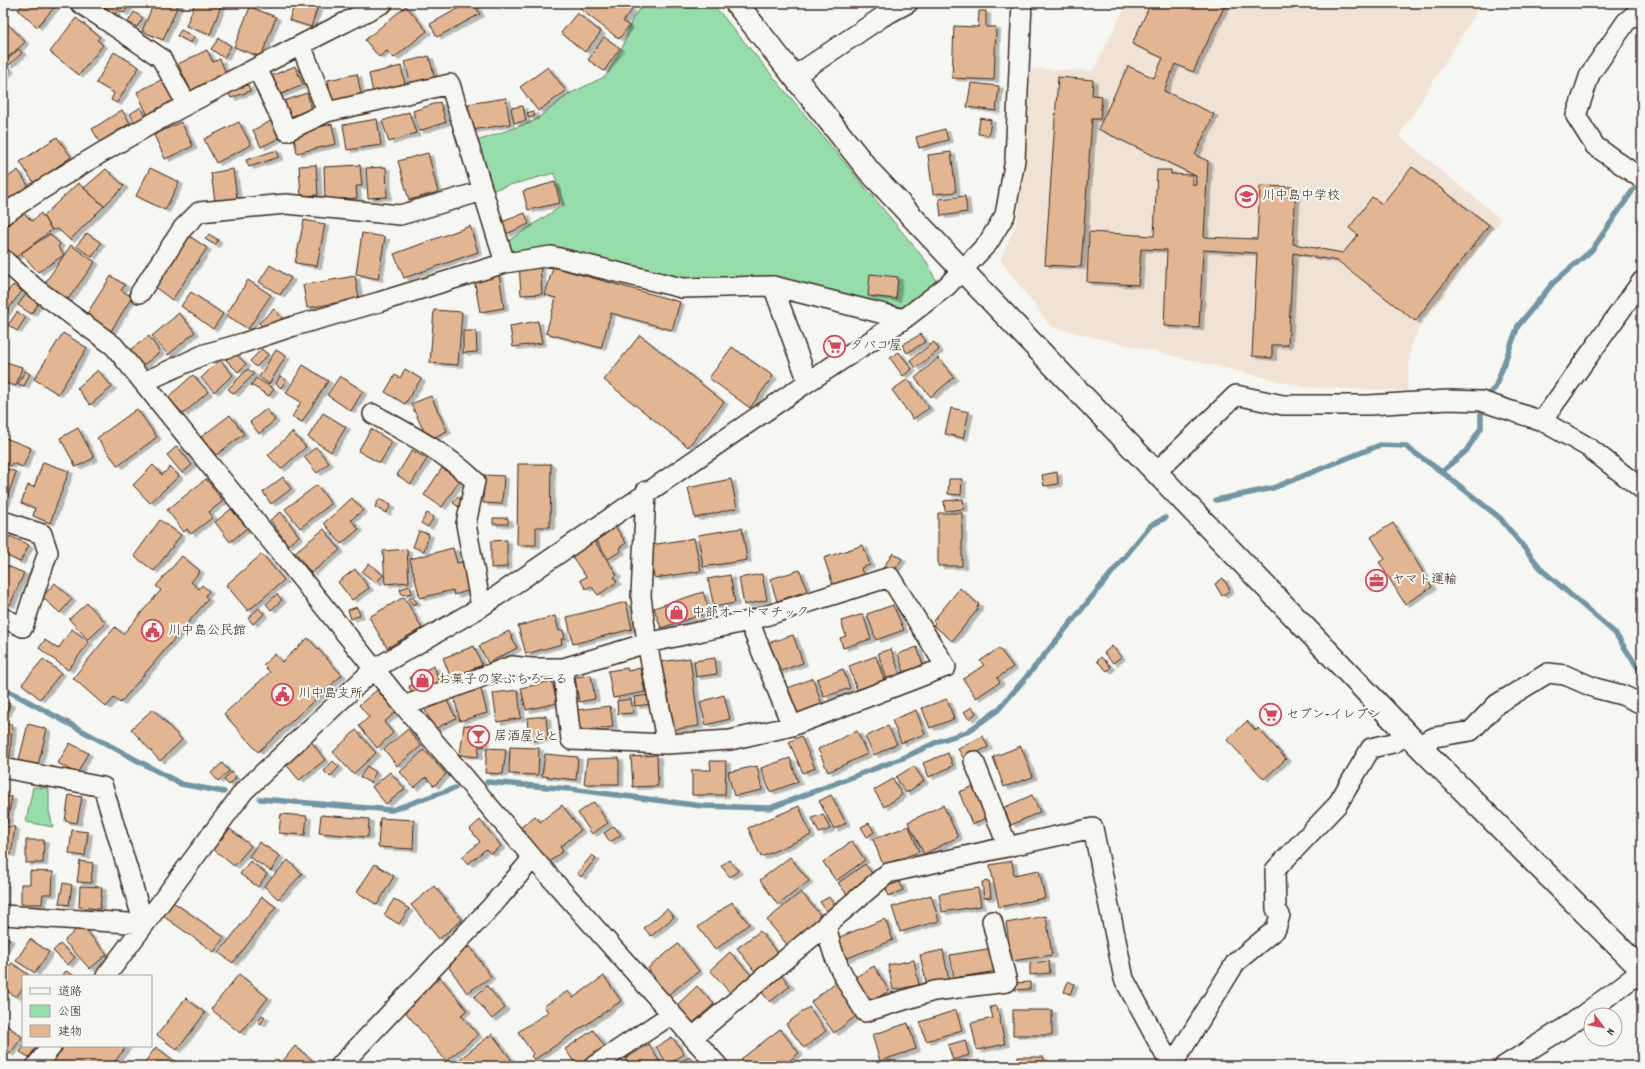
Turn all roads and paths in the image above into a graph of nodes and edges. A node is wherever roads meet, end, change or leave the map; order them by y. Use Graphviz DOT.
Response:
graph roads {
  1 [pos="80,3"];
  2 [pos="383,3"];
  3 [pos="736,3"];
  4 [pos="908,3"];
  5 [pos="1022,3"];
  6 [pos="1642,8"];
  7 [pos="301,45"];
  8 [pos="257,68"];
  9 [pos="793,77"];
  10 [pos="186,103"];
  11 [pos="327,112"];
  12 [pos="1642,179"];
  13 [pos="483,191"];
  14 [pos="3,215"];
  15 [pos="3,259"];
  16 [pos="505,263"];
  17 [pos="962,270"];
  18 [pos="1642,281"];
  19 [pos="773,286"];
  20 [pos="140,293"];
  21 [pos="904,319"];
  22 [pos="144,382"];
  23 [pos="808,382"];
  24 [pos="374,414"];
  25 [pos="1542,421"];
  26 [pos="1156,472"];
  27 [pos="1642,489"];
  28 [pos="646,491"];
  29 [pos="3,522"];
  30 [pos="481,606"];
  31 [pos="3,618"];
  32 [pos="749,621"];
  33 [pos="647,643"];
  34 [pos="374,668"];
  35 [pos="563,668"];
  36 [pos="1642,704"];
  37 [pos="404,706"];
  38 [pos="792,726"];
  39 [pos="1413,740"];
  40 [pos="667,744"];
  41 [pos="974,761"];
  42 [pos="3,768"];
  43 [pos="1008,847"];
  44 [pos="533,858"];
  45 [pos="3,915"];
  46 [pos="992,921"];
  47 [pos="827,923"];
  48 [pos="144,924"];
  49 [pos="1642,971"];
  50 [pos="107,975"];
  51 [pos="672,1014"];
  52 [pos="693,1037"];
  53 [pos="51,1047"];
  54 [pos="1517,1063"];
  55 [pos="1170,1065"];
  56 [pos="36,1066"];
  57 [pos="340,1066"];
  58 [pos="594,1066"];
  59 [pos="718,1066"];
  1 -- 10 [label="street"];
  2 -- 7 [label="street"];
  3 -- 9 [label="street"];
  4 -- 9 [label="street"];
  5 -- 17 [label="street"];
  6 -- 12 [label="street"];
  7 -- 8 [label="street"];
  7 -- 11 [label="street"];
  8 -- 10 [label="street"];
  8 -- 11 [label="street"];
  9 -- 17 [label="street"];
  10 -- 14 [label="street"];
  11 -- 13 [label="street"];
  13 -- 16 [label="street"];
  13 -- 20 [label="street"];
  15 -- 22 [label="street"];
  16 -- 19 [label="street"];
  16 -- 22 [label="street"];
  17 -- 21 [label="street"];
  17 -- 26 [label="street"];
  18 -- 25 [label="street"];
  19 -- 21 [label="street"];
  19 -- 23 [label="street"];
  21 -- 23 [label="street"];
  22 -- 34 [label="street"];
  23 -- 28 [label="street"];
  24 -- 30 [label="street"];
  25 -- 26 [label="street"];
  25 -- 27 [label="street"];
  26 -- 39 [label="street"];
  28 -- 30 [label="street"];
  28 -- 33 [label="street"];
  29 -- 31 [label="street"];
  30 -- 34 [label="street"];
  32 -- 33 [label="street"];
  32 -- 38 [label="street"];
  32 -- 38 [label="street"];
  33 -- 35 [label="street"];
  33 -- 40 [label="street"];
  34 -- 37 [label="street"];
  34 -- 48 [label="street"];
  35 -- 37 [label="street"];
  35 -- 40 [label="street"];
  36 -- 39 [label="street"];
  37 -- 44 [label="street"];
  38 -- 40 [label="street"];
  39 -- 49 [label="street"];
  39 -- 55 [label="street"];
  41 -- 43 [label="street"];
  42 -- 48 [label="street"];
  43 -- 47 [label="street"];
  43 -- 55 [label="street"];
  44 -- 51 [label="street"];
  44 -- 57 [label="street"];
  45 -- 48 [label="street"];
  46 -- 47 [label="street"];
  47 -- 52 [label="street"];
  48 -- 50 [label="street"];
  49 -- 54 [label="street"];
  51 -- 52 [label="street"];
  51 -- 58 [label="street"];
  52 -- 59 [label="street"];
  53 -- 56 [label="street"];
}
